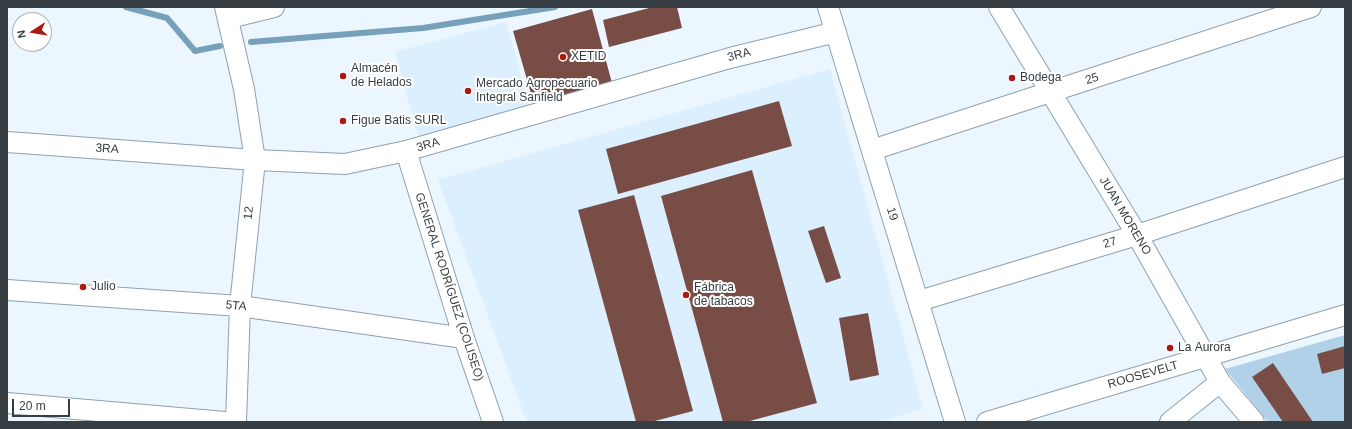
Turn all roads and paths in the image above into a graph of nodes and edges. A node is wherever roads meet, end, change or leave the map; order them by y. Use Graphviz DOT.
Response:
graph roads {
  1 [pos="274,7"];
  2 [pos="828,7"];
  3 [pos="999,7"];
  4 [pos="1312,7"];
  5 [pos="227,12"];
  6 [pos="836,32"];
  7 [pos="1050,92"];
  8 [pos="7,142"];
  9 [pos="872,150"];
  10 [pos="406,151"];
  11 [pos="254,160"];
  12 [pos="1345,167"];
  13 [pos="1137,235"];
  14 [pos="7,290"];
  15 [pos="920,301"];
  16 [pos="240,306"];
  17 [pos="1345,315"];
  18 [pos="464,338"];
  19 [pos="1206,356"];
  20 [pos="1220,382"];
  21 [pos="7,403"];
  22 [pos="996,421"];
  23 [pos="225,422"];
  24 [pos="236,422"];
  25 [pos="493,422"];
  26 [pos="955,422"];
  27 [pos="1170,422"];
  28 [pos="1254,422"];
  1 -- 5 [label="street"];
  2 -- 6 [label="street, 19"];
  3 -- 7 [label="street, JUAN MORENO"];
  4 -- 7 [label="street, 25"];
  5 -- 11 [label="street, 12"];
  6 -- 9 [label="street, 19"];
  6 -- 10 [label="street, 3RA"];
  7 -- 9 [label="street, 25"];
  7 -- 13 [label="street, JUAN MORENO"];
  8 -- 11 [label="street, 3RA"];
  9 -- 15 [label="street, 19"];
  10 -- 11 [label="street, 3RA"];
  10 -- 18 [label="street, GENERAL RODRÍGUEZ (COLISEO)"];
  11 -- 16 [label="street, 12"];
  12 -- 13 [label="street, 27"];
  13 -- 15 [label="street, 27"];
  13 -- 19 [label="street, JUAN MORENO"];
  14 -- 16 [label="street, 5TA"];
  15 -- 26 [label="street, 19"];
  16 -- 18 [label="street, 5TA"];
  16 -- 24 [label="street, 12"];
  17 -- 19 [label="street, ROOSEVELT"];
  18 -- 25 [label="street, GENERAL RODRÍGUEZ (COLISEO)"];
  19 -- 20 [label="street, JUAN MORENO"];
  19 -- 22 [label="street, ROOSEVELT"];
  20 -- 27 [label="street"];
  20 -- 28 [label="street, JUAN MORENO"];
  21 -- 23 [label="street"];
}
